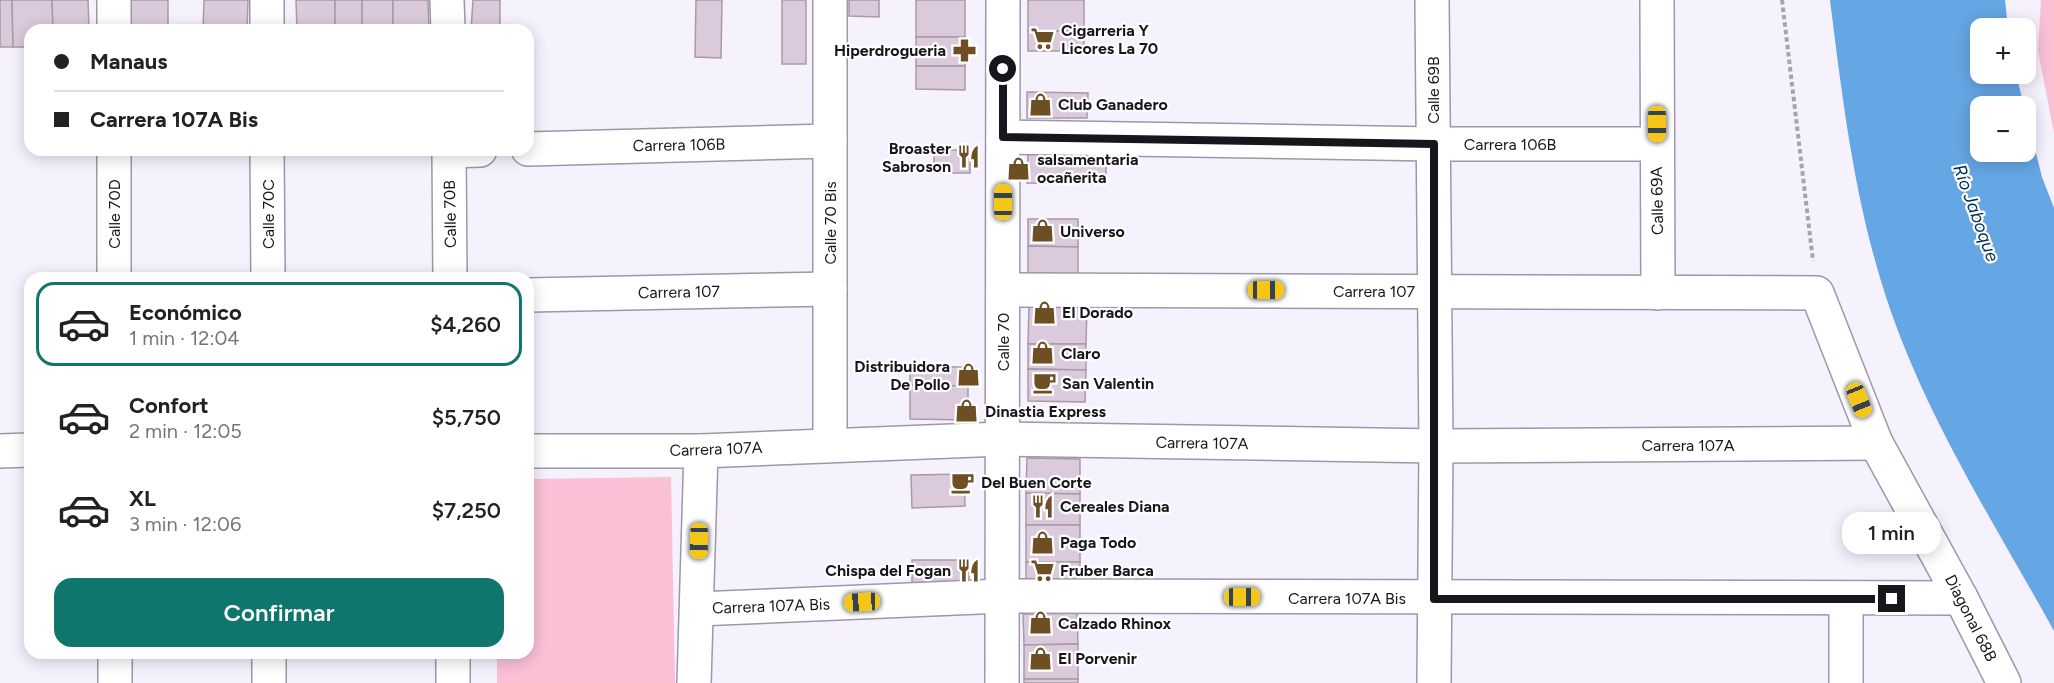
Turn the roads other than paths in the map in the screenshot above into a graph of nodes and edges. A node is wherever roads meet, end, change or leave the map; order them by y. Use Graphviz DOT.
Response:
graph roads {
  1 [pos="114,0"];
  2 [pos="267,0"];
  3 [pos="447,0"];
  4 [pos="830,0"];
  5 [pos="1003,0"];
  6 [pos="1432,0"];
  7 [pos="1656,0"];
  8 [pos="114,24"];
  9 [pos="267,24"];
  10 [pos="448,24"];
  11 [pos="1003,137"];
  12 [pos="830,141"];
  13 [pos="1434,144"];
  14 [pos="1657,144"];
  15 [pos="534,149"];
  16 [pos="114,156"];
  17 [pos="267,156"];
  18 [pos="449,156"];
  19 [pos="114,272"];
  20 [pos="268,272"];
  21 [pos="450,272"];
  22 [pos="830,289"];
  23 [pos="1003,290"];
  24 [pos="1433,291"];
  25 [pos="1817,292"];
  26 [pos="1658,293"];
  27 [pos="534,296"];
  28 [pos="1002,439"];
  29 [pos="1876,443"];
  30 [pos="830,445"];
  31 [pos="1436,446"];
  32 [pos="24,450"];
  33 [pos="0,451"];
  34 [pos="534,451"];
  35 [pos="700,451"];
  36 [pos="1002,596"];
  37 [pos="1961,598"];
  38 [pos="1434,599"];
  39 [pos="1846,599"];
  40 [pos="697,609"];
  41 [pos="115,659"];
  42 [pos="269,659"];
  43 [pos="453,659"];
  44 [pos="115,683"];
  45 [pos="269,683"];
  46 [pos="453,683"];
  47 [pos="694,683"];
  48 [pos="1002,683"];
  49 [pos="1434,683"];
  50 [pos="1846,683"];
  51 [pos="2004,683"];
  1 -- 8 [label="street"];
  2 -- 9 [label="street"];
  3 -- 10 [label="street"];
  4 -- 12 [label="street, Calle 70 Bis"];
  5 -- 11 [label="street, Calle 70"];
  6 -- 13 [label="street, Calle 69B"];
  7 -- 14 [label="street, Calle 69A"];
  11 -- 13 [label="street, Carrera 106B"];
  11 -- 23 [label="street, Calle 70"];
  12 -- 15 [label="street, Carrera 106B"];
  12 -- 22 [label="street, Calle 70 Bis"];
  13 -- 14 [label="street, Carrera 106B"];
  13 -- 24 [label="street, Calle 69B"];
  14 -- 26 [label="street, Calle 69A"];
  16 -- 19 [label="street, Calle 70D"];
  17 -- 20 [label="street, Calle 70C"];
  18 -- 21 [label="street, Calle 70B"];
  22 -- 27 [label="street, Carrera 107"];
  22 -- 30 [label="street, Calle 70 Bis"];
  23 -- 24 [label="street, Carrera 107"];
  23 -- 28 [label="street, Calle 70"];
  24 -- 26 [label="street, Carrera 107"];
  24 -- 31 [label="street, Calle 69B"];
  25 -- 26 [label="street, Carrera 107"];
  25 -- 29 [label="street, Diagonal 68B"];
  28 -- 30 [label="street, Carrera 107A"];
  28 -- 31 [label="street, Carrera 107A"];
  28 -- 36 [label="street, Calle 70"];
  29 -- 31 [label="street, Carrera 107A"];
  29 -- 37 [label="street, Diagonal 68B"];
  30 -- 35 [label="street, Carrera 107A"];
  31 -- 38 [label="street, Calle 69B"];
  32 -- 33 [label="street"];
  34 -- 35 [label="street, Carrera 107A"];
  35 -- 40 [label="street"];
  36 -- 38 [label="street, Carrera 107A Bis"];
  36 -- 40 [label="street, Carrera 107A Bis"];
  36 -- 48 [label="street, Calle 70"];
  37 -- 39 [label="street, Carrera 107A Bis"];
  37 -- 51 [label="street, Diagonal 68B"];
  38 -- 39 [label="street, Carrera 107A Bis"];
  38 -- 49 [label="street, Calle 69B"];
  39 -- 50 [label="street"];
  40 -- 47 [label="street"];
  41 -- 44 [label="street"];
  42 -- 45 [label="street"];
  43 -- 46 [label="street"];
}
